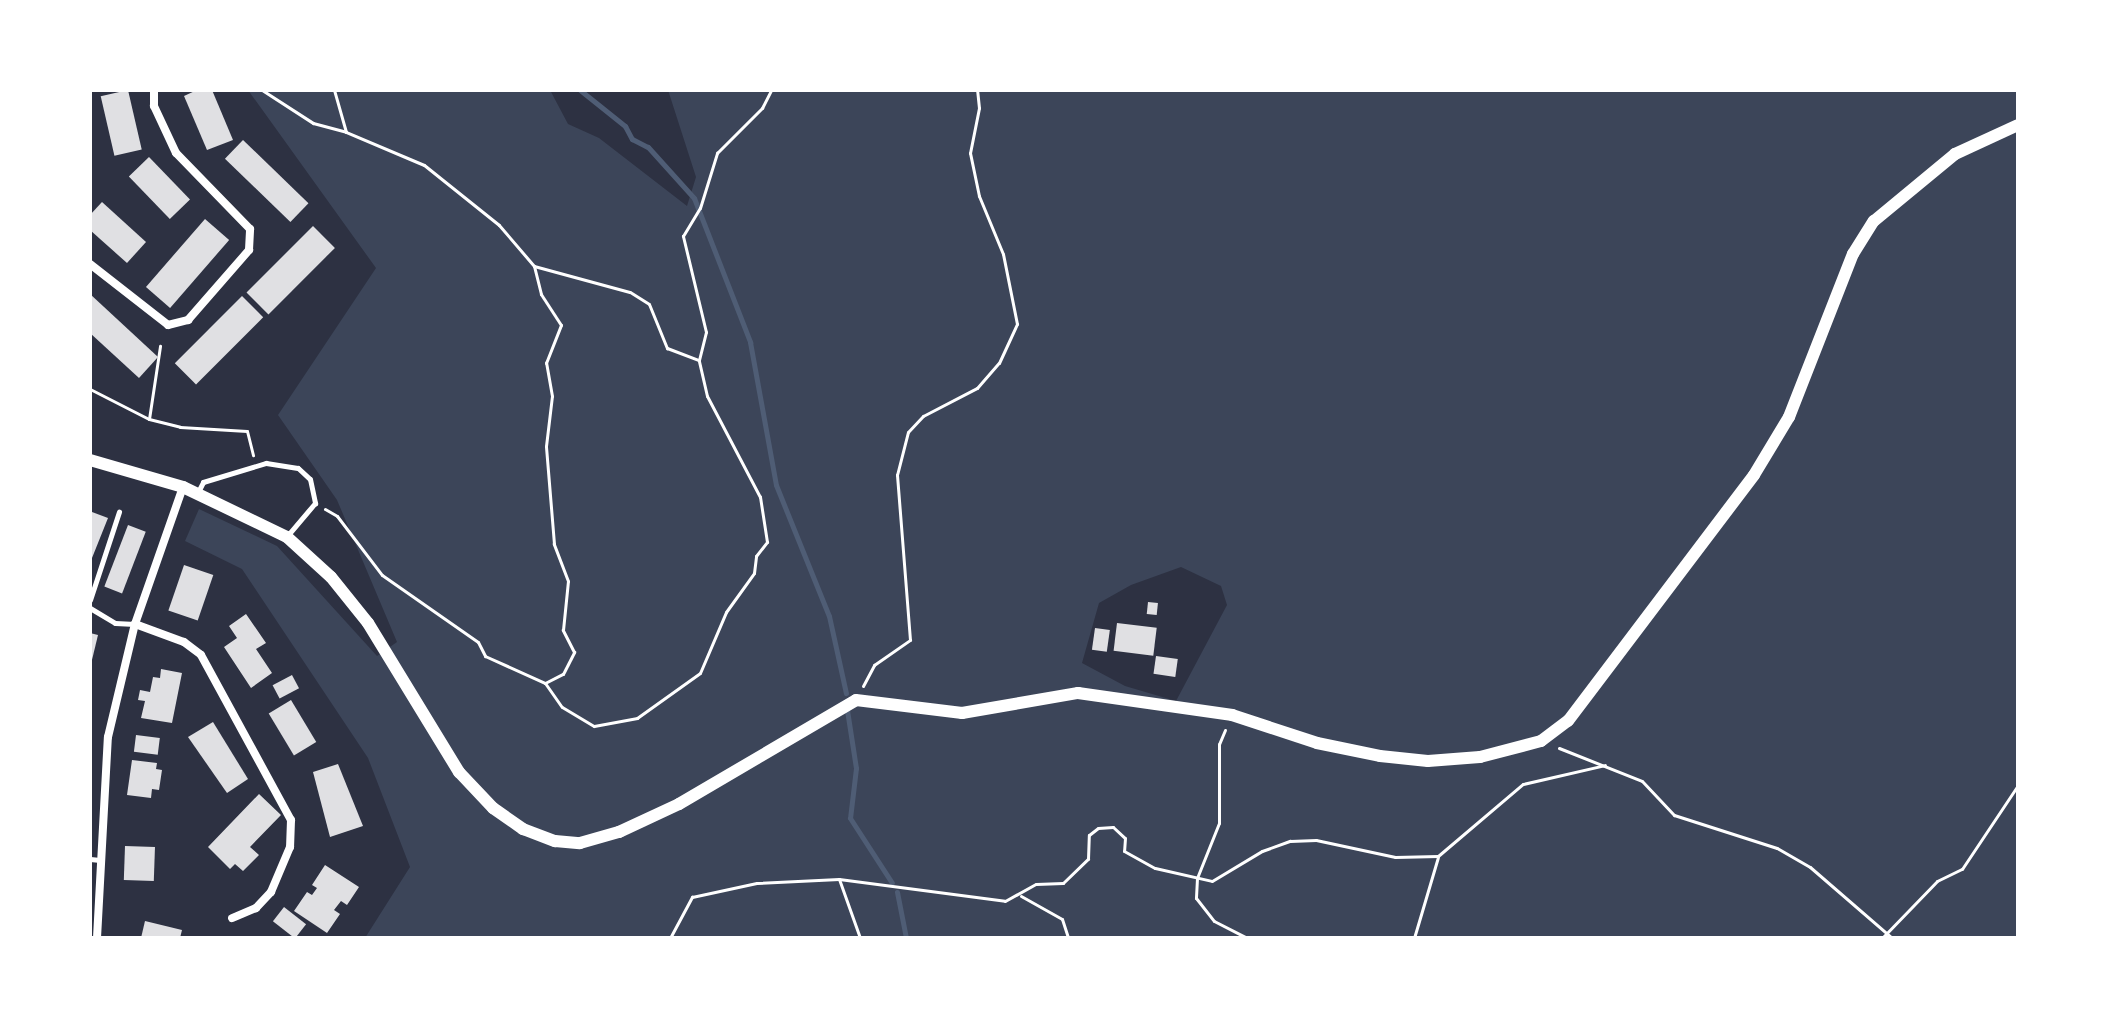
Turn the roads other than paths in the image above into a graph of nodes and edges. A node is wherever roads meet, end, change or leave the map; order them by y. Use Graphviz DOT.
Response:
graph roads {
  1 [pos="154,90"];
  2 [pos="2018,125"];
  3 [pos="90,264"];
  4 [pos="90,460"];
  5 [pos="183,487"];
  6 [pos="197,494"];
  7 [pos="119,512"];
  8 [pos="287,537"];
  9 [pos="90,600"];
  10 [pos="90,608"];
  11 [pos="135,624"];
  12 [pos="95,860"];
  13 [pos="232,918"];
  14 [pos="97,938"];
  1 -- 3 [label="street"];
  2 -- 8 [label="street"];
  4 -- 5 [label="street"];
  5 -- 6 [label="street"];
  5 -- 11 [label="street"];
  6 -- 8 [label="street"];
  6 -- 8 [label="lane"];
  7 -- 9 [label="lane"];
  10 -- 11 [label="lane"];
  11 -- 12 [label="street"];
  11 -- 13 [label="street"];
  12 -- 14 [label="street"];
}
